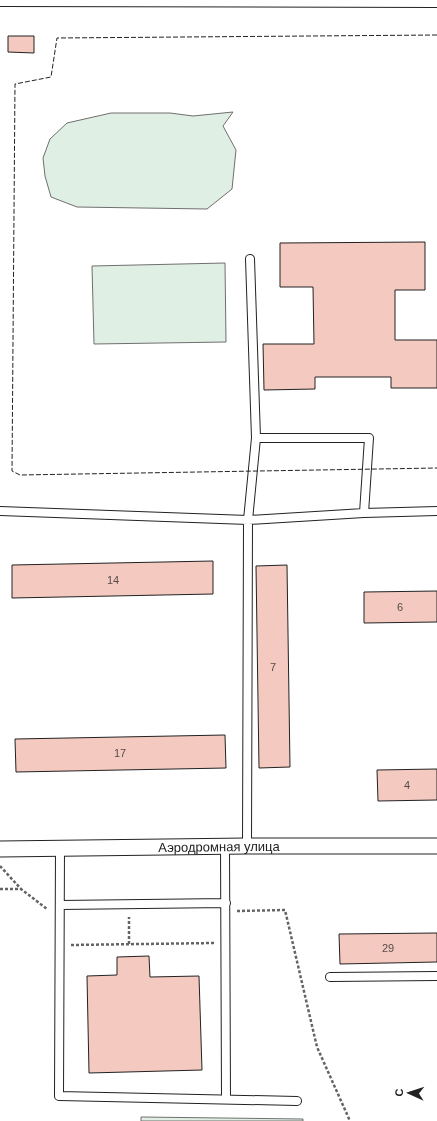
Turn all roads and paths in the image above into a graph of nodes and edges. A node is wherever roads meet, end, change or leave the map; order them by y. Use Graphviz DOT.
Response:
graph roads {
  1 [pos="235,1"];
  2 [pos="0,2"];
  3 [pos="437,3"];
  4 [pos="250,259"];
  5 [pos="256,438"];
  6 [pos="0,511"];
  7 [pos="437,511"];
  8 [pos="364,513"];
  9 [pos="248,520"];
  10 [pos="226,846"];
  11 [pos="247,846"];
  12 [pos="437,846"];
  13 [pos="60,848"];
  14 [pos="0,849"];
  15 [pos="0,866"];
  16 [pos="0,889"];
  17 [pos="21,889"];
  18 [pos="226,903"];
  19 [pos="60,905"];
  20 [pos="129,915"];
  21 [pos="226,915"];
  22 [pos="60,919"];
  23 [pos="226,943"];
  24 [pos="129,944"];
  25 [pos="60,945"];
  26 [pos="437,976"];
  27 [pos="330,977"];
  28 [pos="226,1099"];
  29 [pos="297,1101"];
  30 [pos="350,1121"];
  1 -- 2 [label="lane"];
  1 -- 3 [label="lane"];
  4 -- 5 [label="lane"];
  5 -- 8 [label="lane"];
  5 -- 9 [label="lane"];
  6 -- 9 [label="lane"];
  7 -- 8 [label="lane"];
  8 -- 9 [label="lane"];
  9 -- 11 [label="lane"];
  10 -- 11 [label="street, Аэродромная улица"];
  10 -- 13 [label="street, Аэродромная улица"];
  10 -- 18 [label="lane"];
  11 -- 12 [label="street, Аэродромная улица"];
  13 -- 14 [label="street, Аэродромная улица"];
  13 -- 19 [label="lane"];
  15 -- 17 [label="path"];
  16 -- 17 [label="path"];
  17 -- 22 [label="path"];
  18 -- 19 [label="lane"];
  18 -- 21 [label="lane"];
  19 -- 22 [label="lane"];
  20 -- 24 [label="path"];
  21 -- 23 [label="lane"];
  21 -- 30 [label="path"];
  22 -- 25 [label="lane"];
  23 -- 24 [label="path"];
  23 -- 28 [label="lane"];
  24 -- 25 [label="path"];
  25 -- 28 [label="lane"];
  26 -- 27 [label="lane"];
  28 -- 29 [label="lane"];
}
